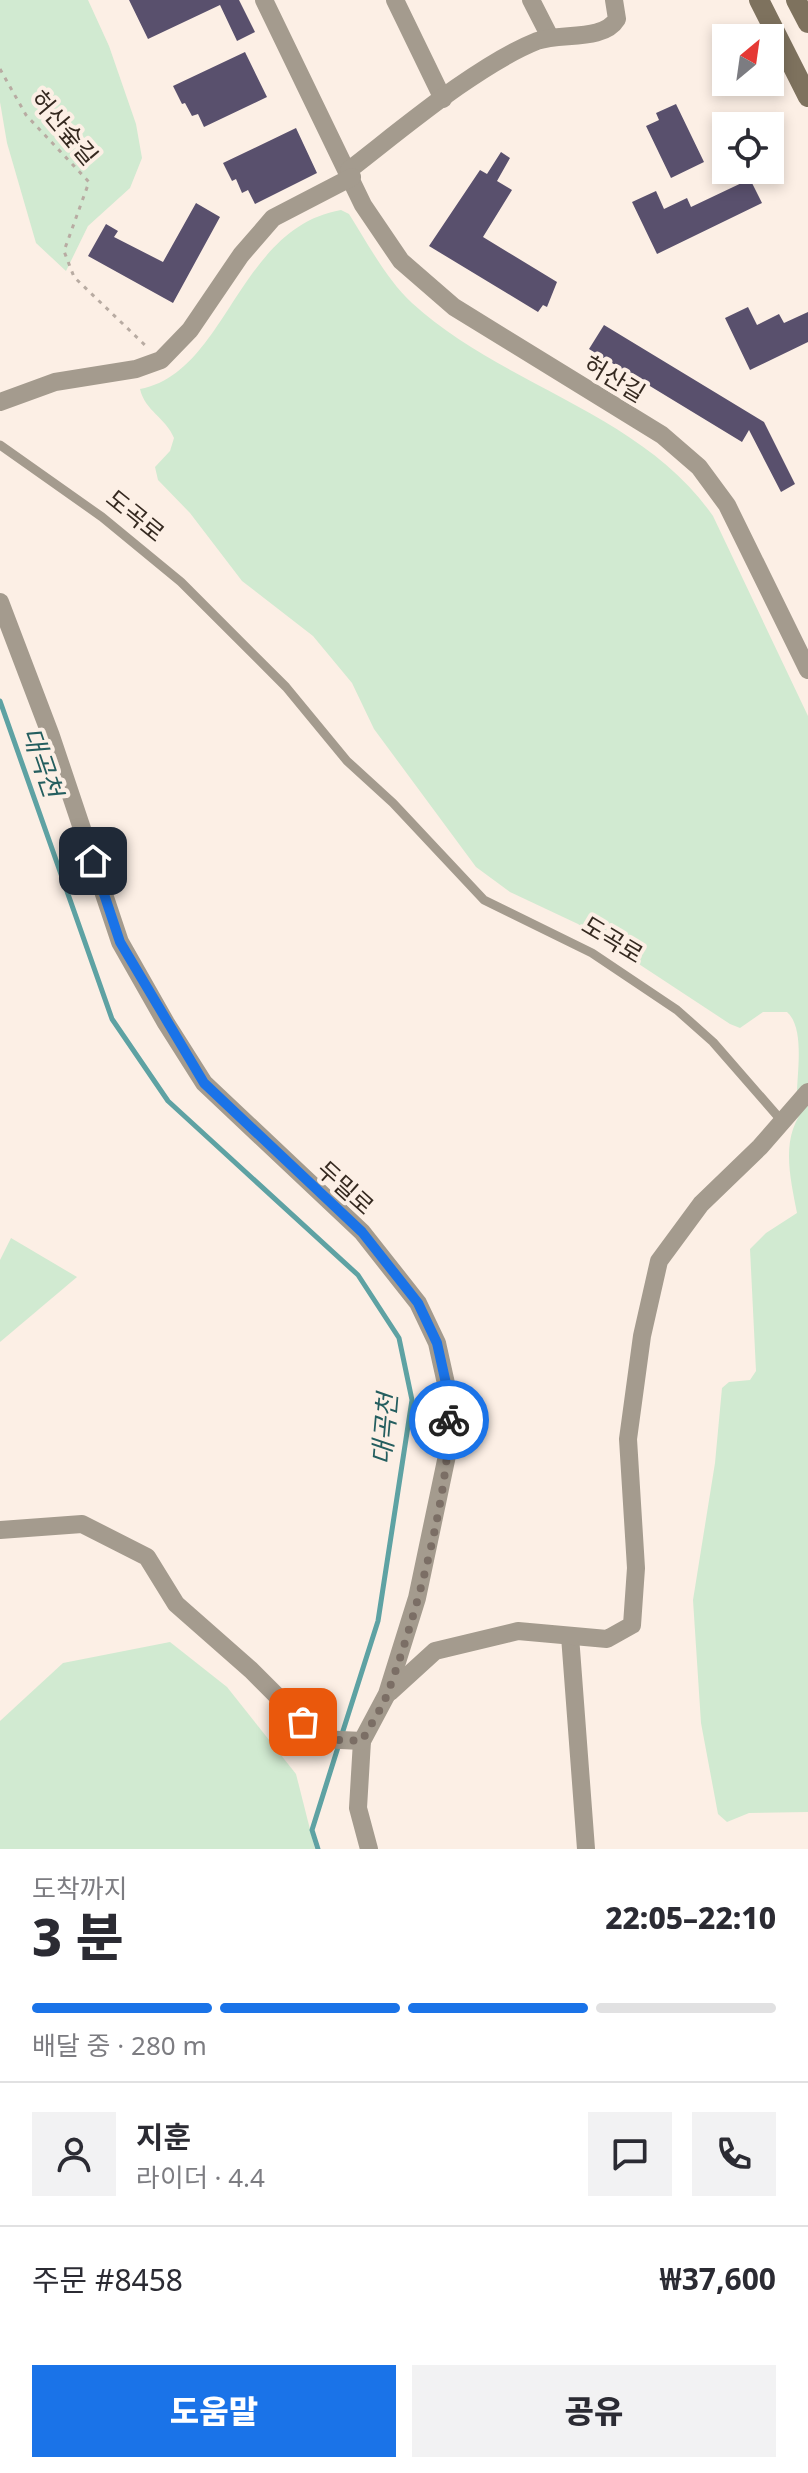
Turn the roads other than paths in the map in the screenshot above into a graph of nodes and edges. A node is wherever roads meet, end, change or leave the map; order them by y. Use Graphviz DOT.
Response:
graph roads {
  1 [pos="264,0"];
  2 [pos="395,0"];
  3 [pos="531,0"];
  4 [pos="614,0"];
  5 [pos="759,0"];
  6 [pos="796,0"];
  7 [pos="808,23"];
  8 [pos="550,37"];
  9 [pos="808,97"];
  10 [pos="443,99"];
  11 [pos="350,174"];
  12 [pos="0,402"];
  13 [pos="0,445"];
  14 [pos="0,602"];
  15 [pos="808,670"];
  16 [pos="808,1092"];
  17 [pos="781,1120"];
  18 [pos="0,1530"];
  19 [pos="570,1636"];
  20 [pos="387,1694"];
  21 [pos="357,1741"];
  22 [pos="369,1849"];
  23 [pos="586,1849"];
  1 -- 11 [label="street, 허산길"];
  2 -- 10 [label="street"];
  3 -- 8 [label="street"];
  4 -- 8 [label="street"];
  5 -- 9 [label="street"];
  6 -- 7 [label="street"];
  8 -- 10 [label="street"];
  10 -- 11 [label="street"];
  11 -- 12 [label="street"];
  11 -- 15 [label="street, 허산길"];
  13 -- 17 [label="lane, 도곡로"];
  14 -- 20 [label="street, 두밀로"];
  16 -- 17 [label="street"];
  17 -- 19 [label="street"];
  18 -- 21 [label="street"];
  19 -- 20 [label="street"];
  19 -- 23 [label="street"];
  20 -- 21 [label="street, 두밀로"];
  21 -- 22 [label="street, 두밀로"];
}
